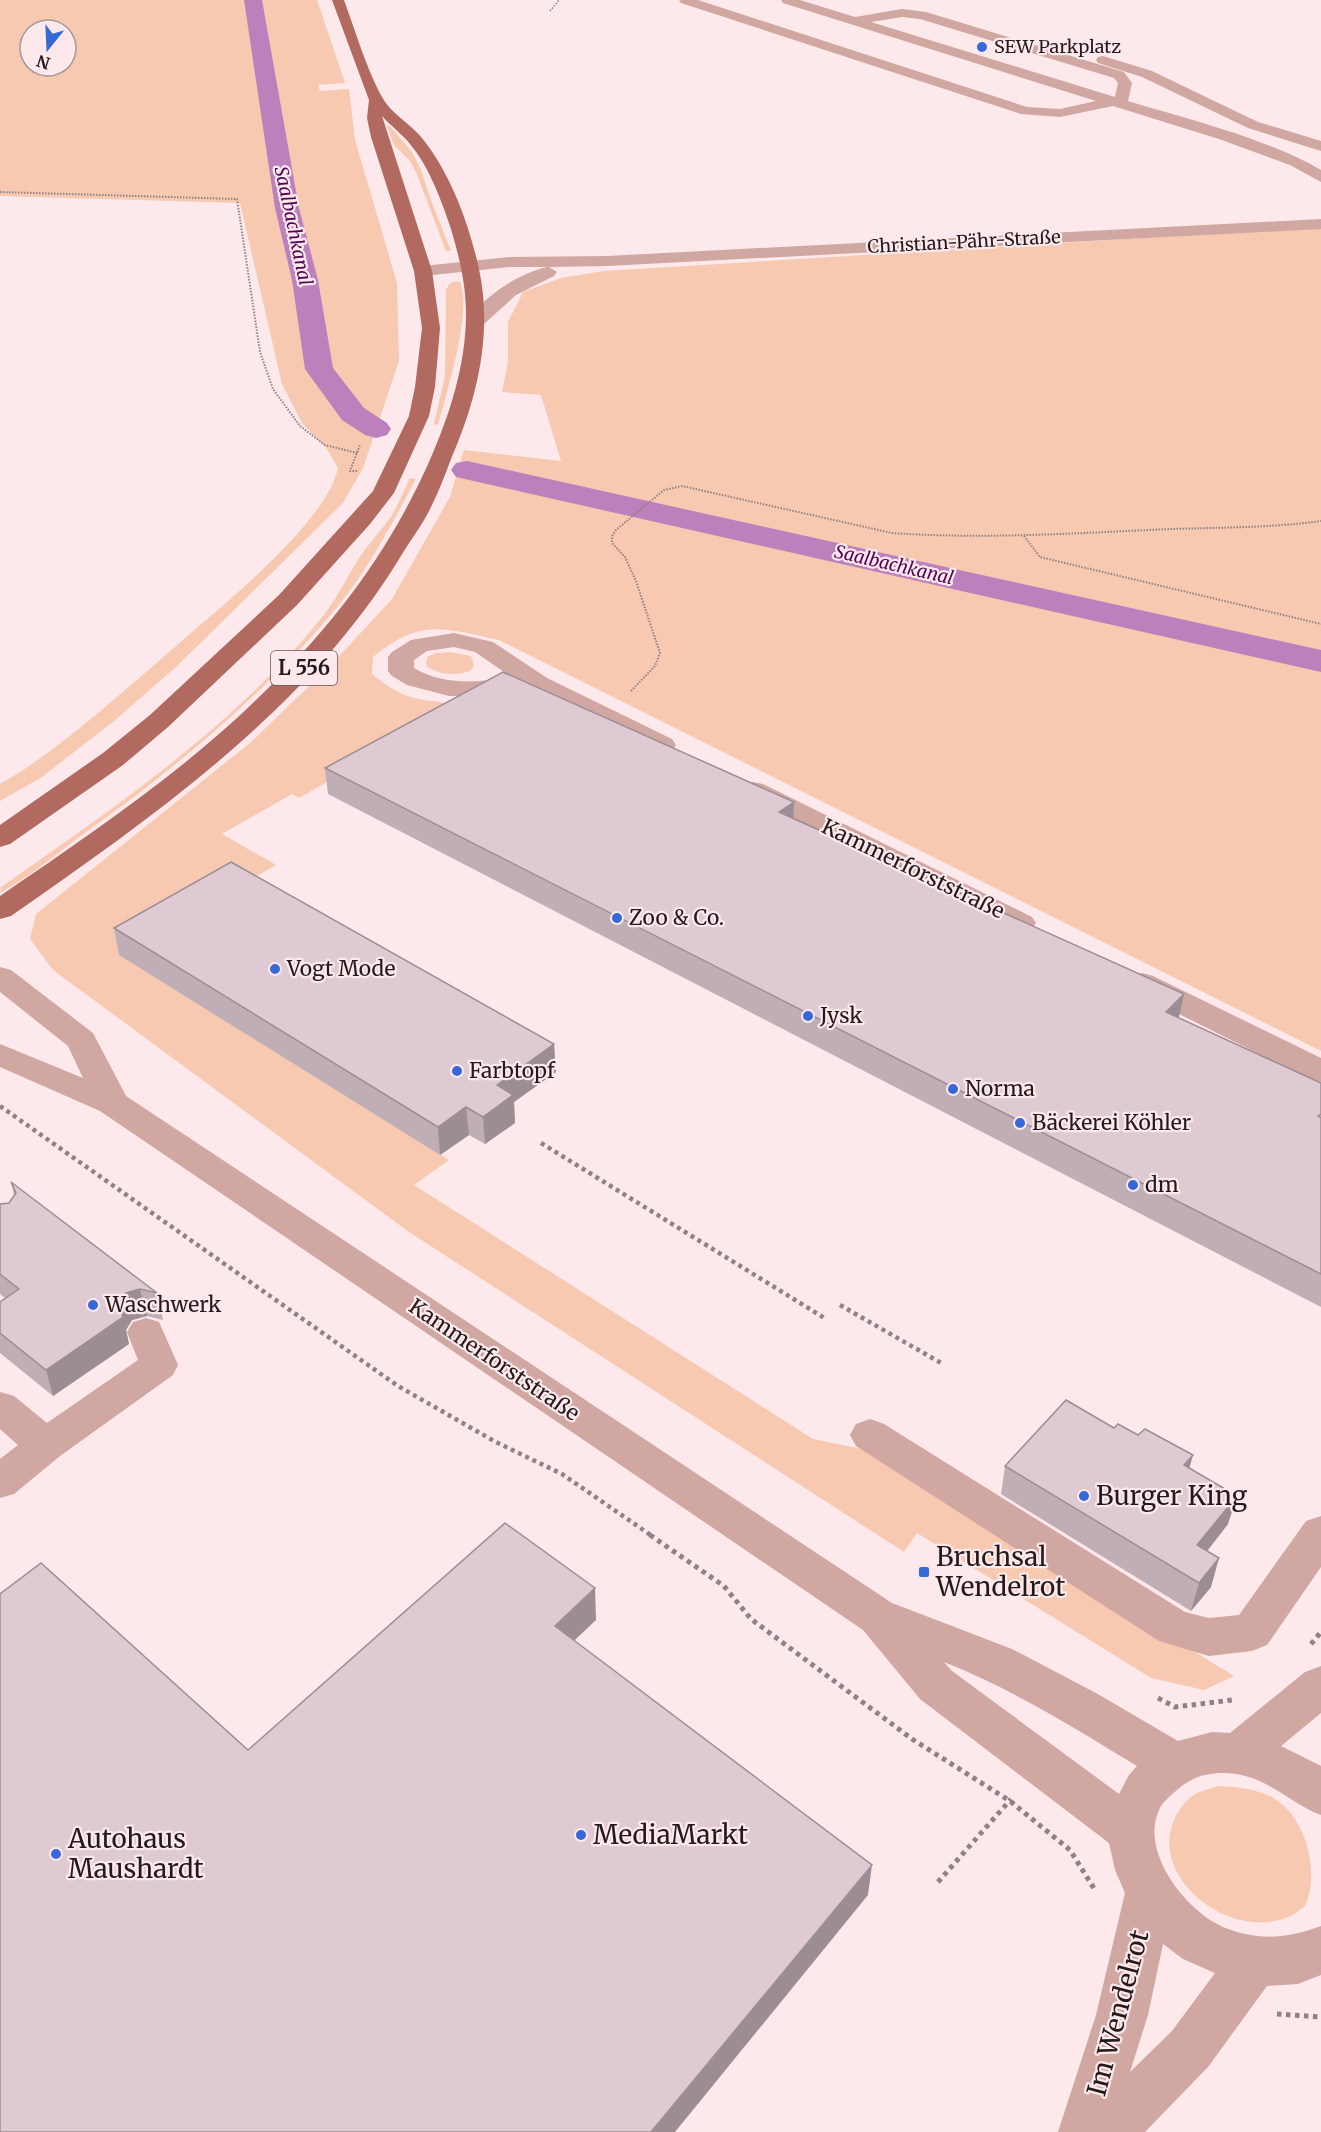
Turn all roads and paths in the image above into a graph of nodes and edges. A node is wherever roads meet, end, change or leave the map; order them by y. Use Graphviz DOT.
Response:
graph roads {
  1 [pos="338,0"];
  2 [pos="559,0"];
  3 [pos="686,0"];
  4 [pos="787,0"];
  5 [pos="903,0"];
  6 [pos="918,4"];
  7 [pos="954,10"];
  8 [pos="550,11"];
  9 [pos="854,21"];
  10 [pos="1125,83"];
  11 [pos="1076,91"];
  12 [pos="376,100"];
  13 [pos="1112,103"];
  14 [pos="1321,146"];
  15 [pos="1321,177"];
  16 [pos="0,192"];
  17 [pos="1321,215"];
  18 [pos="1321,224"];
  19 [pos="1292,225"];
  20 [pos="460,235"];
  21 [pos="550,266"];
  22 [pos="470,270"];
  23 [pos="423,271"];
  24 [pos="477,320"];
  25 [pos="360,445"];
  26 [pos="357,453"];
  27 [pos="350,471"];
  28 [pos="1321,521"];
  29 [pos="1024,536"];
  30 [pos="1321,624"];
  31 [pos="538,683"];
  32 [pos="597,713"];
  33 [pos="682,755"];
  34 [pos="725,776"];
  35 [pos="36,814"];
  36 [pos="0,829"];
  37 [pos="0,838"];
  38 [pos="0,909"];
  39 [pos="1044,934"];
  40 [pos="1119,971"];
  41 [pos="0,976"];
  42 [pos="0,1054"];
  43 [pos="1321,1071"];
  44 [pos="112,1103"];
  45 [pos="0,1106"];
  46 [pos="541,1143"];
  47 [pos="840,1305"];
  48 [pos="826,1319"];
  49 [pos="146,1332"];
  50 [pos="941,1363"];
  51 [pos="0,1407"];
  52 [pos="870,1435"];
  53 [pos="46,1445"];
  54 [pos="0,1482"];
  55 [pos="1321,1533"];
  56 [pos="877,1616"];
  57 [pos="1321,1686"];
  58 [pos="1239,1753"];
  59 [pos="1174,1763"];
  60 [pos="1321,1794"];
  61 [pos="1010,1801"];
  62 [pos="1131,1831"];
  63 [pos="938,1882"];
  64 [pos="1149,1893"];
  65 [pos="1097,1894"];
  66 [pos="1316,1958"];
  67 [pos="1254,1962"];
  68 [pos="1271,2013"];
  69 [pos="1321,2017"];
  70 [pos="1085,2132"];
  71 [pos="1108,2132"];
  1 -- 12 [label="main road"];
  2 -- 8 [label="path"];
  3 -- 13 [label="street"];
  4 -- 9 [label="street"];
  5 -- 6 [label="street"];
  6 -- 7 [label="street"];
  6 -- 14 [label="street"];
  9 -- 10 [label="street"];
  9 -- 11 [label="street"];
  10 -- 11 [label="street"];
  10 -- 13 [label="street"];
  11 -- 13 [label="street"];
  12 -- 20 [label="main road"];
  12 -- 23 [label="main road"];
  13 -- 15 [label="street"];
  16 -- 26 [label="path"];
  17 -- 19 [label="street"];
  18 -- 19 [label="street, Christian-Pähr-Straße"];
  19 -- 21 [label="street, Christian-Pähr-Straße"];
  20 -- 21 [label="street"];
  20 -- 22 [label="main road"];
  21 -- 22 [label="street, Christian-Pähr-Straße"];
  21 -- 24 [label="street"];
  22 -- 23 [label="street, Christian-Pähr-Straße"];
  22 -- 24 [label="main road, L 556"];
  23 -- 35 [label="main road, L 556"];
  24 -- 38 [label="main road, L 556"];
  25 -- 26 [label="path"];
  26 -- 27 [label="path"];
  28 -- 29 [label="path"];
  29 -- 30 [label="path"];
  29 -- 32 [label="path"];
  31 -- 32 [label="street"];
  32 -- 33 [label="street"];
  34 -- 39 [label="street, Kammerforststraße"];
  35 -- 36 [label="main road"];
  35 -- 37 [label="main road, L 556"];
  40 -- 43 [label="street"];
  41 -- 44 [label="street"];
  42 -- 44 [label="street, Kammerforststraße"];
  44 -- 56 [label="street, Kammerforststraße"];
  45 -- 61 [label="path"];
  46 -- 48 [label="path"];
  47 -- 50 [label="path"];
  49 -- 53 [label="street"];
  51 -- 53 [label="street"];
  52 -- 55 [label="street"];
  53 -- 54 [label="street"];
  56 -- 59 [label="street, Kammerforststraße"];
  56 -- 62 [label="street, Kammerforststraße"];
  57 -- 58 [label="street"];
  58 -- 59 [label="street"];
  58 -- 60 [label="street"];
  59 -- 62 [label="street"];
  61 -- 63 [label="path"];
  61 -- 65 [label="path"];
  62 -- 64 [label="street"];
  64 -- 67 [label="street"];
  64 -- 70 [label="street, Im Wendelrot"];
  66 -- 67 [label="street"];
  67 -- 71 [label="street, Im Wendelrot"];
  68 -- 69 [label="path"];
}
